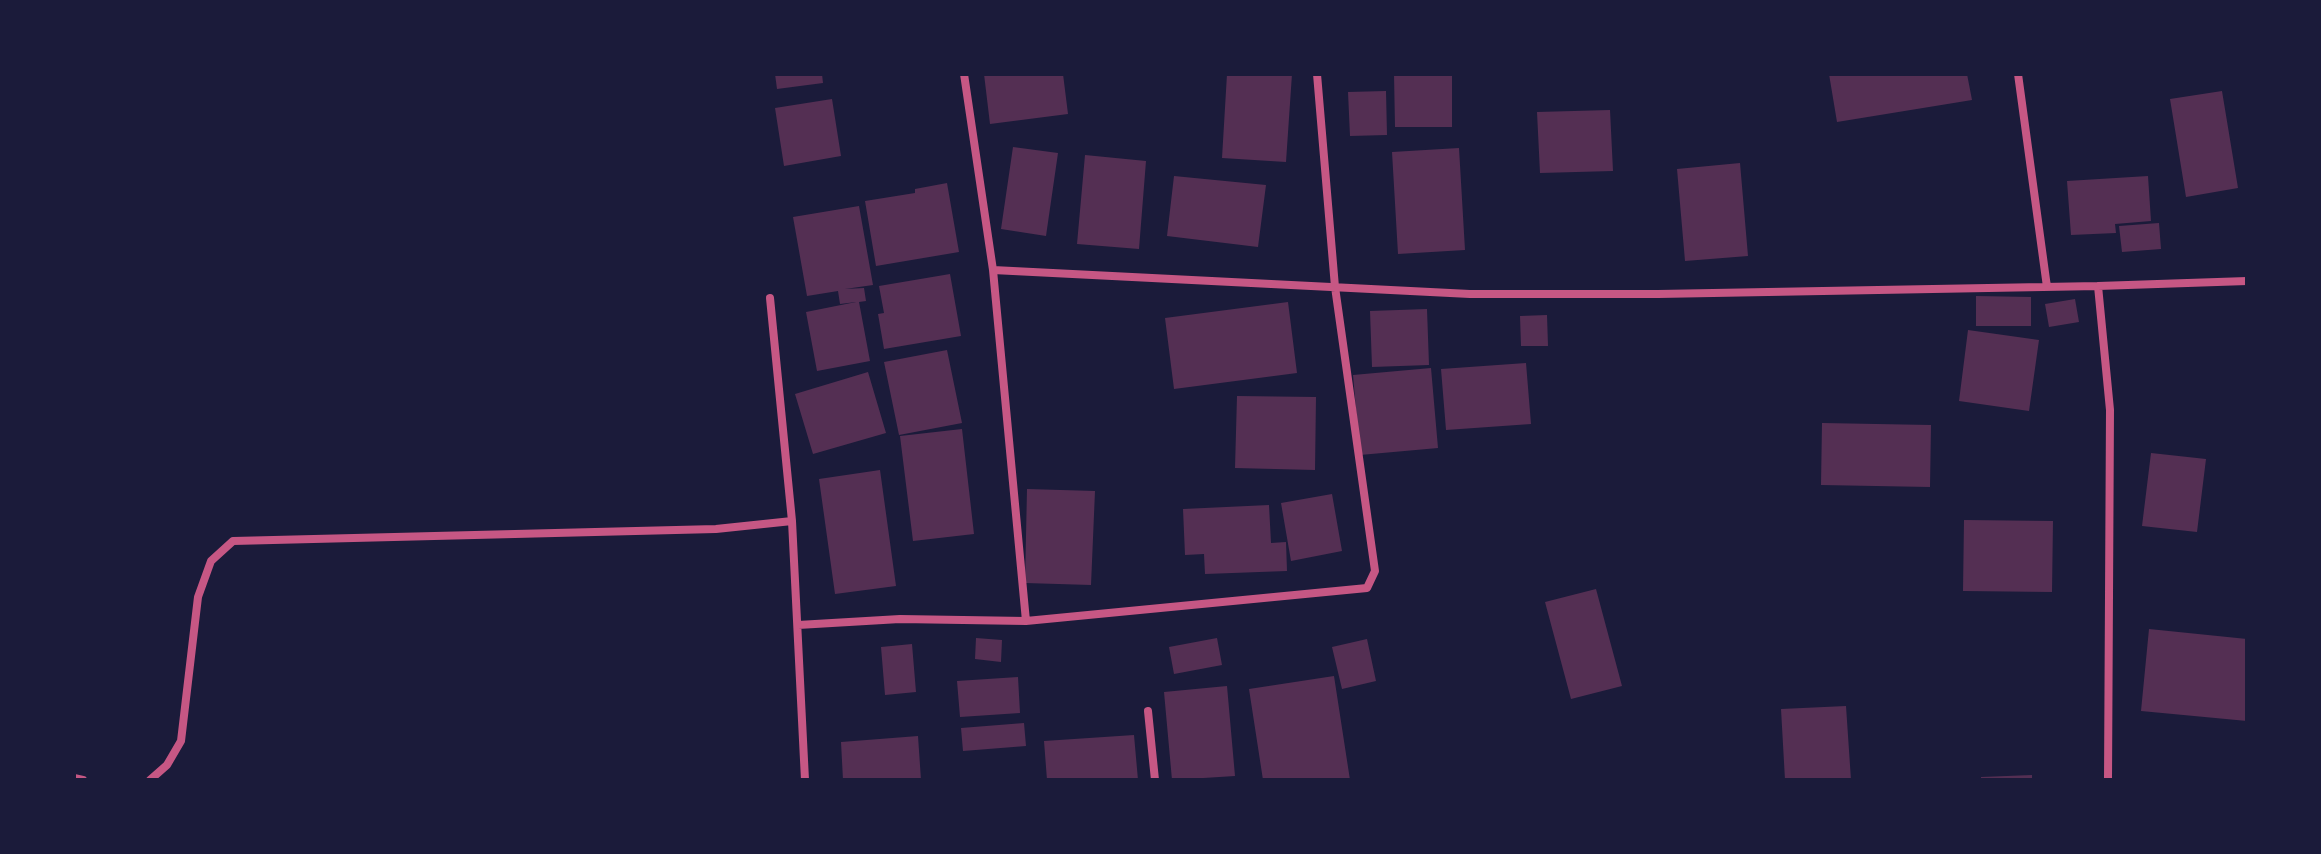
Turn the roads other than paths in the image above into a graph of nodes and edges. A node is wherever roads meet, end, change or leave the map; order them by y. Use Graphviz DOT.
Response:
graph roads {
  1 [pos="964,74"];
  2 [pos="1317,74"];
  3 [pos="2018,74"];
  4 [pos="993,270"];
  5 [pos="2247,281"];
  6 [pos="2098,286"];
  7 [pos="1335,287"];
  8 [pos="2047,287"];
  9 [pos="770,298"];
  10 [pos="792,521"];
  11 [pos="1026,621"];
  12 [pos="798,625"];
  13 [pos="1148,711"];
  14 [pos="74,778"];
  15 [pos="83,780"];
  16 [pos="150,780"];
  17 [pos="805,780"];
  18 [pos="1155,780"];
  19 [pos="2108,780"];
  1 -- 4 [label="street"];
  2 -- 7 [label="street"];
  3 -- 8 [label="street"];
  4 -- 7 [label="street"];
  4 -- 11 [label="street"];
  5 -- 6 [label="street"];
  6 -- 8 [label="street"];
  6 -- 19 [label="street"];
  7 -- 8 [label="street"];
  7 -- 11 [label="street"];
  9 -- 10 [label="street"];
  10 -- 12 [label="street"];
  10 -- 16 [label="street"];
  11 -- 12 [label="street"];
  12 -- 17 [label="street"];
  13 -- 18 [label="street"];
  14 -- 15 [label="street"];
}
